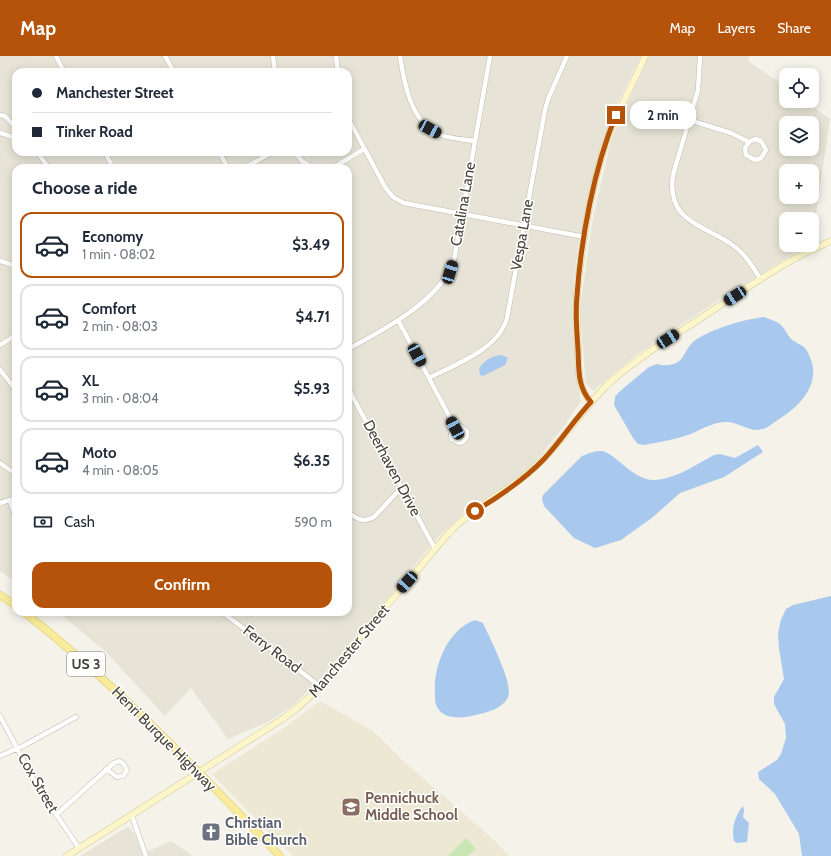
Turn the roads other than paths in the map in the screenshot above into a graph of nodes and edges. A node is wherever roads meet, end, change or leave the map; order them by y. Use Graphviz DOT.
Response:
graph roads {
  1 [pos="56,56"];
  2 [pos="165,56"];
  3 [pos="273,56"];
  4 [pos="336,56"];
  5 [pos="400,56"];
  6 [pos="490,56"];
  7 [pos="567,56"];
  8 [pos="645,56"];
  9 [pos="700,56"];
  10 [pos="62,68"];
  11 [pos="172,68"];
  12 [pos="274,68"];
  13 [pos="338,68"];
  14 [pos="0,115"];
  15 [pos="689,120"];
  16 [pos="12,124"];
  17 [pos="352,126"];
  18 [pos="0,133"];
  19 [pos="12,137"];
  20 [pos="474,141"];
  21 [pos="749,142"];
  22 [pos="364,150"];
  23 [pos="266,156"];
  24 [pos="298,156"];
  25 [pos="251,164"];
  26 [pos="307,164"];
  27 [pos="339,164"];
  28 [pos="461,215"];
  29 [pos="523,226"];
  30 [pos="585,237"];
  31 [pos="831,241"];
  32 [pos="0,261"];
  33 [pos="12,265"];
  34 [pos="761,280"];
  35 [pos="398,320"];
  36 [pos="12,338"];
  37 [pos="0,344"];
  38 [pos="352,347"];
  39 [pos="0,370"];
  40 [pos="429,378"];
  41 [pos="12,385"];
  42 [pos="352,395"];
  43 [pos="591,402"];
  44 [pos="455,428"];
  45 [pos="0,463"];
  46 [pos="12,471"];
  47 [pos="402,487"];
  48 [pos="10,502"];
  49 [pos="0,503"];
  50 [pos="12,507"];
  51 [pos="352,514"];
  52 [pos="435,549"];
  53 [pos="0,595"];
  54 [pos="12,603"];
  55 [pos="29,616"];
  56 [pos="227,616"];
  57 [pos="321,687"];
  58 [pos="0,716"];
  59 [pos="76,717"];
  60 [pos="17,748"];
  61 [pos="0,756"];
  62 [pos="106,770"];
  63 [pos="199,772"];
  64 [pos="56,815"];
  65 [pos="132,816"];
  66 [pos="79,848"];
  67 [pos="67,856"];
  68 [pos="146,856"];
  69 [pos="280,856"];
  1 -- 10 [label="street"];
  2 -- 11 [label="street"];
  3 -- 12 [label="street"];
  4 -- 13 [label="street"];
  5 -- 20 [label="street"];
  6 -- 20 [label="street, Catalina Lane"];
  7 -- 29 [label="street, Vespa Lane"];
  8 -- 30 [label="street"];
  9 -- 15 [label="street"];
  14 -- 16 [label="street"];
  15 -- 21 [label="street"];
  15 -- 34 [label="street"];
  17 -- 22 [label="street"];
  18 -- 19 [label="street"];
  20 -- 28 [label="street, Catalina Lane"];
  21 -- 21 [label="street"];
  22 -- 27 [label="street"];
  22 -- 28 [label="street"];
  23 -- 25 [label="street"];
  24 -- 26 [label="street"];
  28 -- 29 [label="street"];
  28 -- 35 [label="street, Catalina Lane"];
  29 -- 30 [label="street"];
  29 -- 40 [label="street, Vespa Lane"];
  30 -- 43 [label="street"];
  31 -- 34 [label="street, Manchester Street"];
  32 -- 33 [label="street"];
  34 -- 43 [label="street, Manchester Street"];
  35 -- 38 [label="street, Catalina Lane"];
  35 -- 40 [label="street"];
  36 -- 37 [label="street"];
  39 -- 41 [label="street"];
  40 -- 44 [label="street"];
  42 -- 47 [label="street, Deerhaven Drive"];
  43 -- 52 [label="street, Manchester Street"];
  45 -- 46 [label="street"];
  47 -- 51 [label="street"];
  47 -- 52 [label="street, Deerhaven Drive"];
  48 -- 49 [label="street"];
  48 -- 50 [label="street"];
  52 -- 57 [label="street, Manchester Street"];
  53 -- 54 [label="main road"];
  55 -- 63 [label="main road, Henri Burque Highway / US 3"];
  56 -- 57 [label="street, Ferry Road"];
  57 -- 63 [label="street, Manchester Street"];
  58 -- 60 [label="street, Cox Street"];
  59 -- 60 [label="street"];
  60 -- 61 [label="street"];
  60 -- 64 [label="street, Cox Street"];
  62 -- 64 [label="street"];
  63 -- 65 [label="street, Manchester Street"];
  63 -- 69 [label="main road, Henri Burque Highway / US 3"];
  64 -- 66 [label="street, Cox Street"];
  65 -- 66 [label="street, Manchester Street"];
  65 -- 68 [label="street"];
  66 -- 67 [label="street, Manchester Street"];
}
